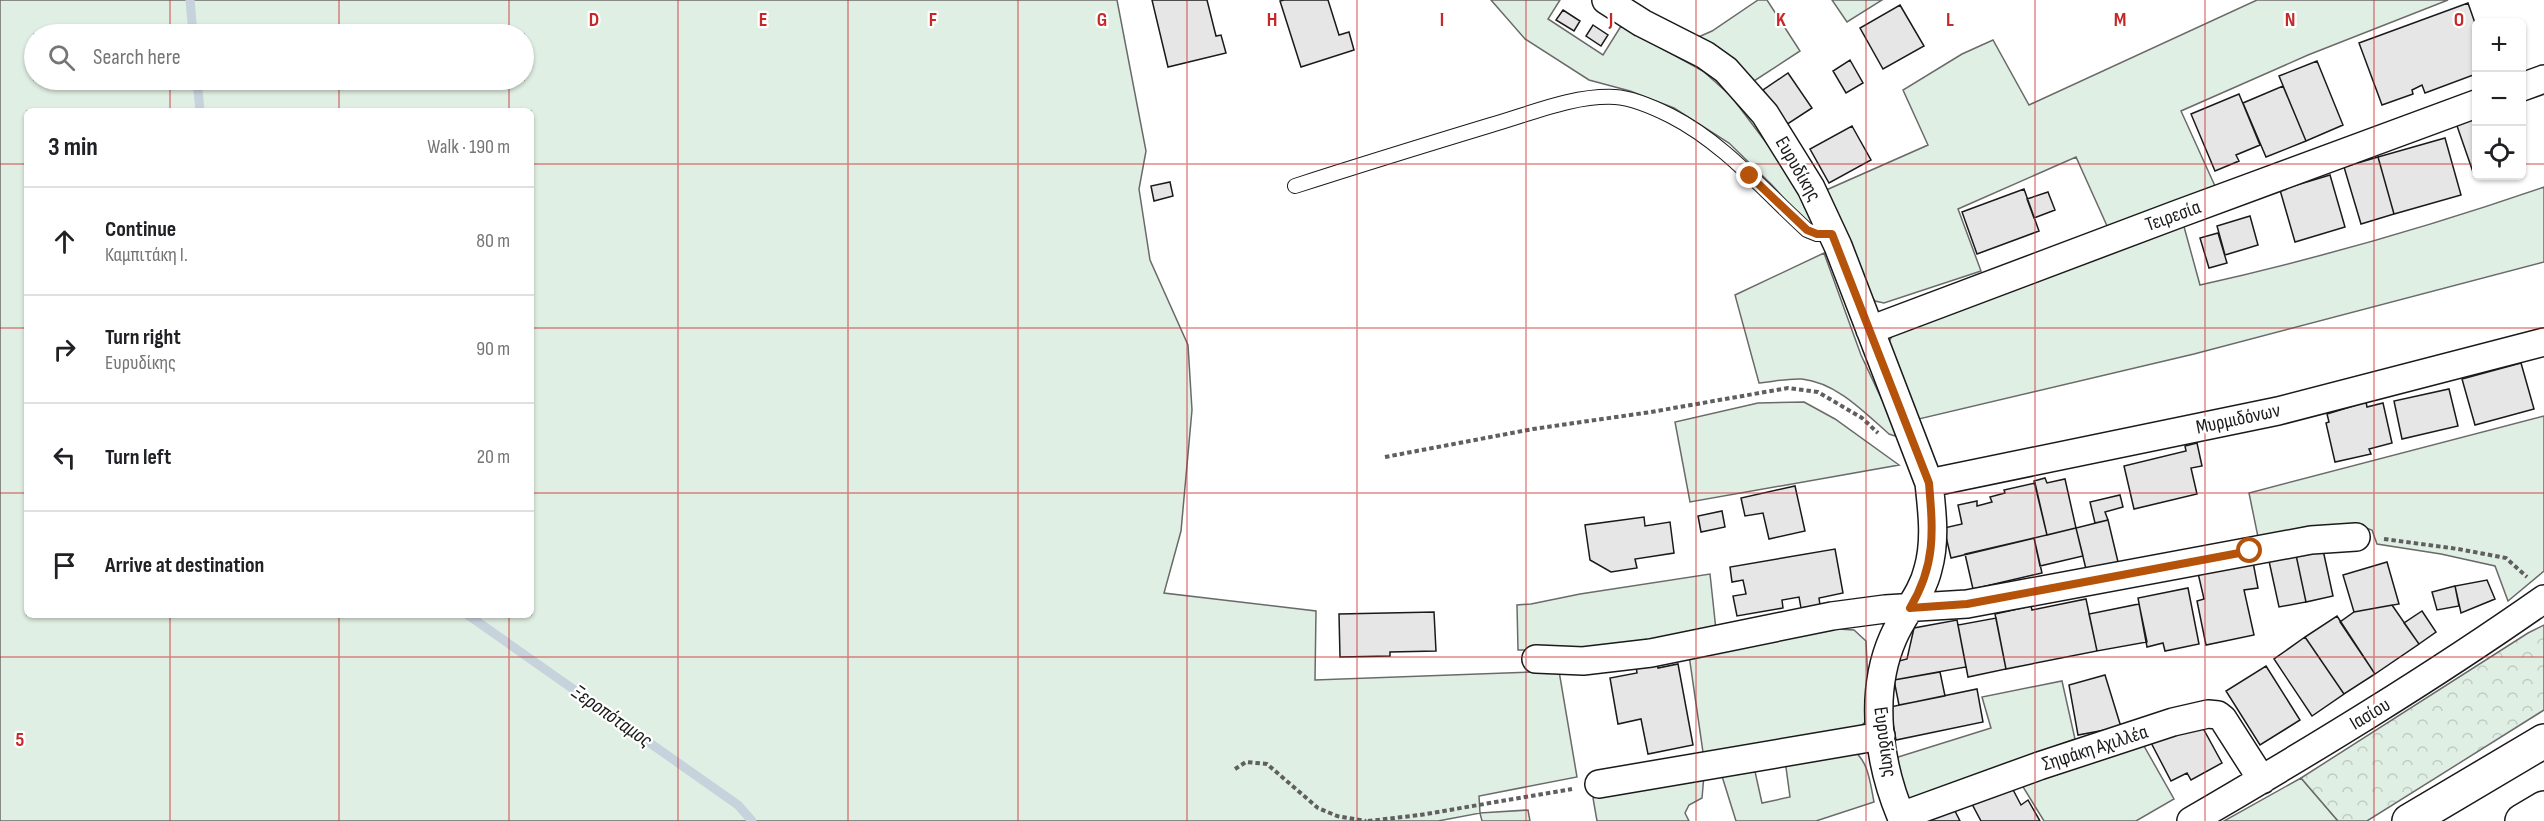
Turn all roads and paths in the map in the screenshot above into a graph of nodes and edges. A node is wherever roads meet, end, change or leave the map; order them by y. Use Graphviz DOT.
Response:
graph roads {
  1 [pos="1606,0"];
  2 [pos="2544,79"];
  3 [pos="2526,86"];
  4 [pos="2472,105"];
  5 [pos="1295,186"];
  6 [pos="1832,234"];
  7 [pos="1870,330"];
  8 [pos="2544,342"];
  9 [pos="1918,453"];
  10 [pos="1384,458"];
  11 [pos="1929,483"];
  12 [pos="2356,537"];
  13 [pos="2538,590"];
  14 [pos="1910,608"];
  15 [pos="1536,659"];
  16 [pos="1881,736"];
  17 [pos="2544,741"];
  18 [pos="1235,768"];
  19 [pos="2262,780"];
  20 [pos="1599,784"];
  21 [pos="2544,808"];
  22 [pos="1902,818"];
  23 [pos="1367,821"];
  24 [pos="2191,821"];
  25 [pos="2409,821"];
  26 [pos="2522,821"];
  1 -- 6 [label="street, Ευρυδίκης"];
  2 -- 3 [label="street"];
  4 -- 7 [label="street, Τειρεσία"];
  5 -- 6 [label="lane"];
  6 -- 7 [label="street, Ευρυδίκης"];
  7 -- 9 [label="street, Ευρυδίκης"];
  8 -- 11 [label="street, Μυρμιδόνων"];
  9 -- 10 [label="path"];
  9 -- 11 [label="street, Ευρυδίκης"];
  11 -- 14 [label="street, Ευρυδίκης"];
  12 -- 13 [label="path"];
  12 -- 14 [label="street"];
  13 -- 19 [label="street, Ιασίου"];
  14 -- 15 [label="street"];
  14 -- 16 [label="street, Ευρυδίκης"];
  16 -- 20 [label="street"];
  16 -- 22 [label="street, Ευρυδίκης"];
  17 -- 25 [label="highway"];
  18 -- 23 [label="path"];
  19 -- 22 [label="street, Σηφάκη Αχιλλέα"];
  19 -- 24 [label="street, Ιασίου"];
  20 -- 23 [label="path"];
  21 -- 26 [label="highway"];
}
